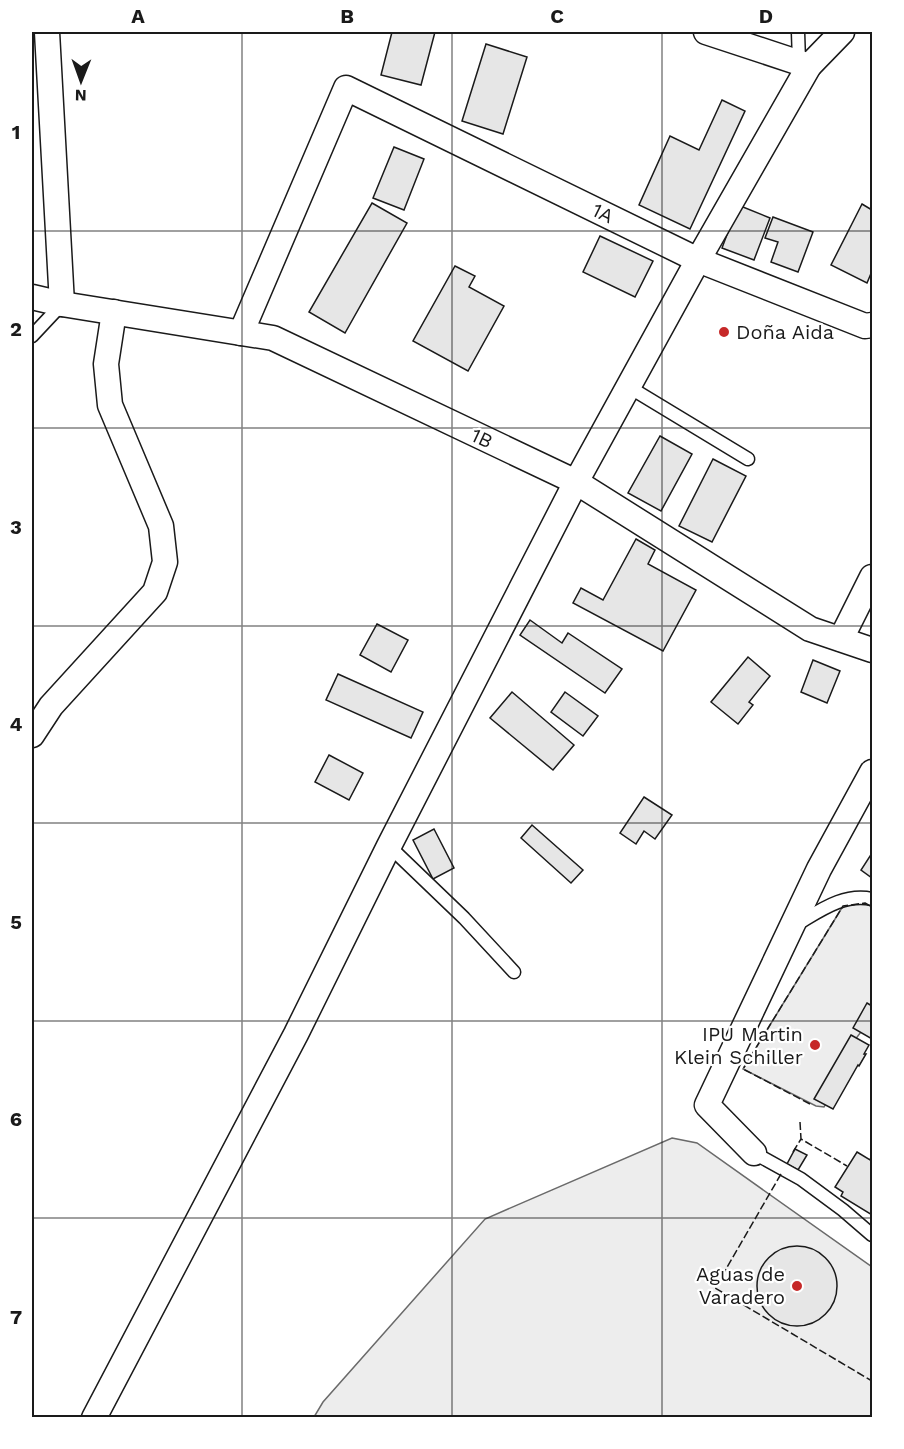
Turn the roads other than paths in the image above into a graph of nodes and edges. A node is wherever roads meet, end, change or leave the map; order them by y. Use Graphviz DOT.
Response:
graph roads {
  1 [pos="47,32"];
  2 [pos="706,32"];
  3 [pos="798,32"];
  4 [pos="842,32"];
  5 [pos="804,64"];
  6 [pos="699,260"];
  7 [pos="32,297"];
  8 [pos="62,304"];
  9 [pos="114,312"];
  10 [pos="869,325"];
  11 [pos="241,333"];
  12 [pos="32,336"];
  13 [pos="628,387"];
  14 [pos="748,459"];
  15 [pos="576,482"];
  16 [pos="873,577"];
  17 [pos="841,639"];
  18 [pos="873,650"];
  19 [pos="32,735"];
  20 [pos="873,772"];
  21 [pos="389,846"];
  22 [pos="873,899"];
  23 [pos="791,928"];
  24 [pos="514,972"];
  25 [pos="754,1153"];
  26 [pos="873,1235"];
  27 [pos="94,1418"];
  1 -- 8 [label="street"];
  2 -- 5 [label="street"];
  3 -- 5 [label="lane"];
  4 -- 5 [label="street"];
  5 -- 6 [label="street"];
  6 -- 10 [label="street, 1A"];
  6 -- 11 [label="street, 1A"];
  6 -- 13 [label="street"];
  7 -- 8 [label="street, 1B"];
  8 -- 9 [label="street, 1B"];
  8 -- 12 [label="lane"];
  9 -- 11 [label="street, 1B"];
  9 -- 19 [label="street"];
  11 -- 15 [label="street, 1B"];
  13 -- 14 [label="lane"];
  13 -- 15 [label="street"];
  15 -- 17 [label="street, 1B"];
  15 -- 21 [label="street"];
  16 -- 17 [label="street"];
  17 -- 18 [label="street, 1B"];
  20 -- 23 [label="street"];
  21 -- 24 [label="lane"];
  21 -- 27 [label="street"];
  22 -- 23 [label="lane"];
  23 -- 25 [label="street"];
  25 -- 26 [label="lane"];
}
